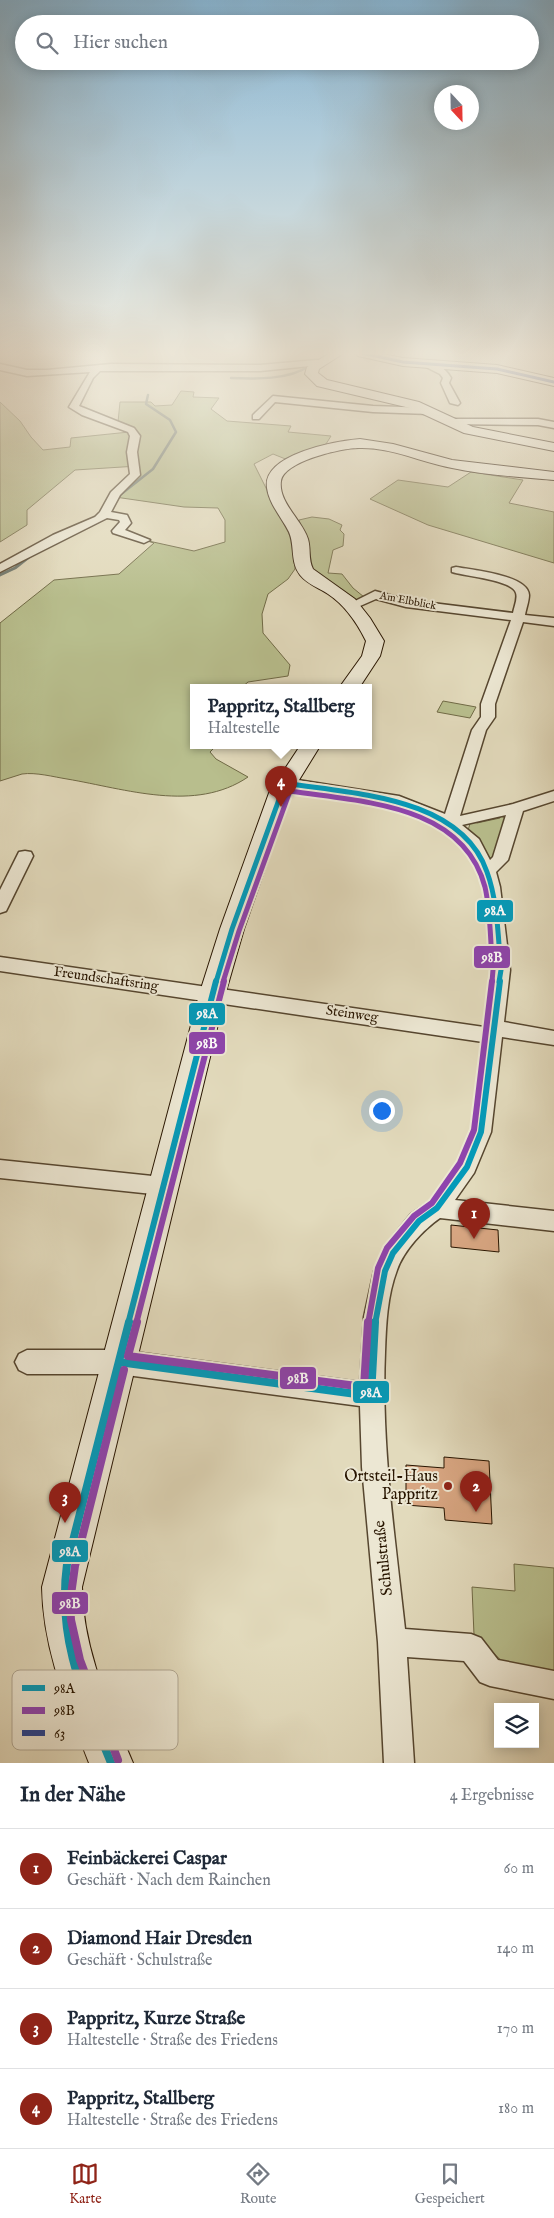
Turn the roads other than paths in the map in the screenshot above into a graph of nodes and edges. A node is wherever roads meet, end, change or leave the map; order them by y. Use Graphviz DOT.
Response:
graph roads {
  1 [pos="135,435"];
  2 [pos="488,435"];
  3 [pos="554,447"];
  4 [pos="554,476"];
  5 [pos="105,514"];
  6 [pos="144,540"];
  7 [pos="0,569"];
  8 [pos="456,570"];
  9 [pos="351,606"];
  10 [pos="498,615"];
  11 [pos="516,621"];
  12 [pos="554,622"];
  13 [pos="352,684"];
  14 [pos="308,749"];
  15 [pos="285,783"];
  16 [pos="554,796"];
  17 [pos="516,808"];
  18 [pos="450,823"];
  19 [pos="25,856"];
  20 [pos="487,870"];
  21 [pos="0,907"];
  22 [pos="0,964"];
  23 [pos="212,995"];
  24 [pos="493,1032"];
  25 [pos="554,1038"];
  26 [pos="0,1169"];
  27 [pos="162,1186"];
  28 [pos="437,1208"];
  29 [pos="554,1221"];
  30 [pos="27,1362"];
  31 [pos="118,1362"];
  32 [pos="371,1396"];
  33 [pos="392,1642"];
  34 [pos="76,1670"];
  35 [pos="554,1685"];
  36 [pos="106,1750"];
  37 [pos="111,1763"];
  38 [pos="399,1763"];
  1 -- 5 [label="street"];
  2 -- 3 [label="street"];
  4 -- 9 [label="street"];
  5 -- 6 [label="street"];
  5 -- 7 [label="street"];
  8 -- 11 [label="street"];
  9 -- 10 [label="street, Am Elbblick"];
  9 -- 13 [label="street"];
  10 -- 11 [label="street, Am Elbblick"];
  11 -- 12 [label="street"];
  11 -- 18 [label="street"];
  14 -- 15 [label="street"];
  15 -- 18 [label="street, Schulstraße"];
  15 -- 23 [label="street"];
  16 -- 17 [label="street"];
  17 -- 18 [label="street"];
  17 -- 20 [label="street"];
  18 -- 20 [label="street, Schulstraße"];
  19 -- 21 [label="street"];
  20 -- 24 [label="street, Schulstraße"];
  22 -- 23 [label="street, Freundschaftsring"];
  23 -- 24 [label="street, Steinweg"];
  23 -- 27 [label="street"];
  24 -- 25 [label="street"];
  24 -- 28 [label="street, Schulstraße"];
  26 -- 27 [label="street"];
  27 -- 31 [label="street"];
  28 -- 29 [label="street"];
  28 -- 32 [label="street, Schulstraße"];
  30 -- 31 [label="street"];
  31 -- 32 [label="street"];
  31 -- 34 [label="street"];
  32 -- 33 [label="street, Schulstraße"];
  33 -- 35 [label="street"];
  33 -- 38 [label="street, Schulstraße"];
  36 -- 37 [label="street"];
}
